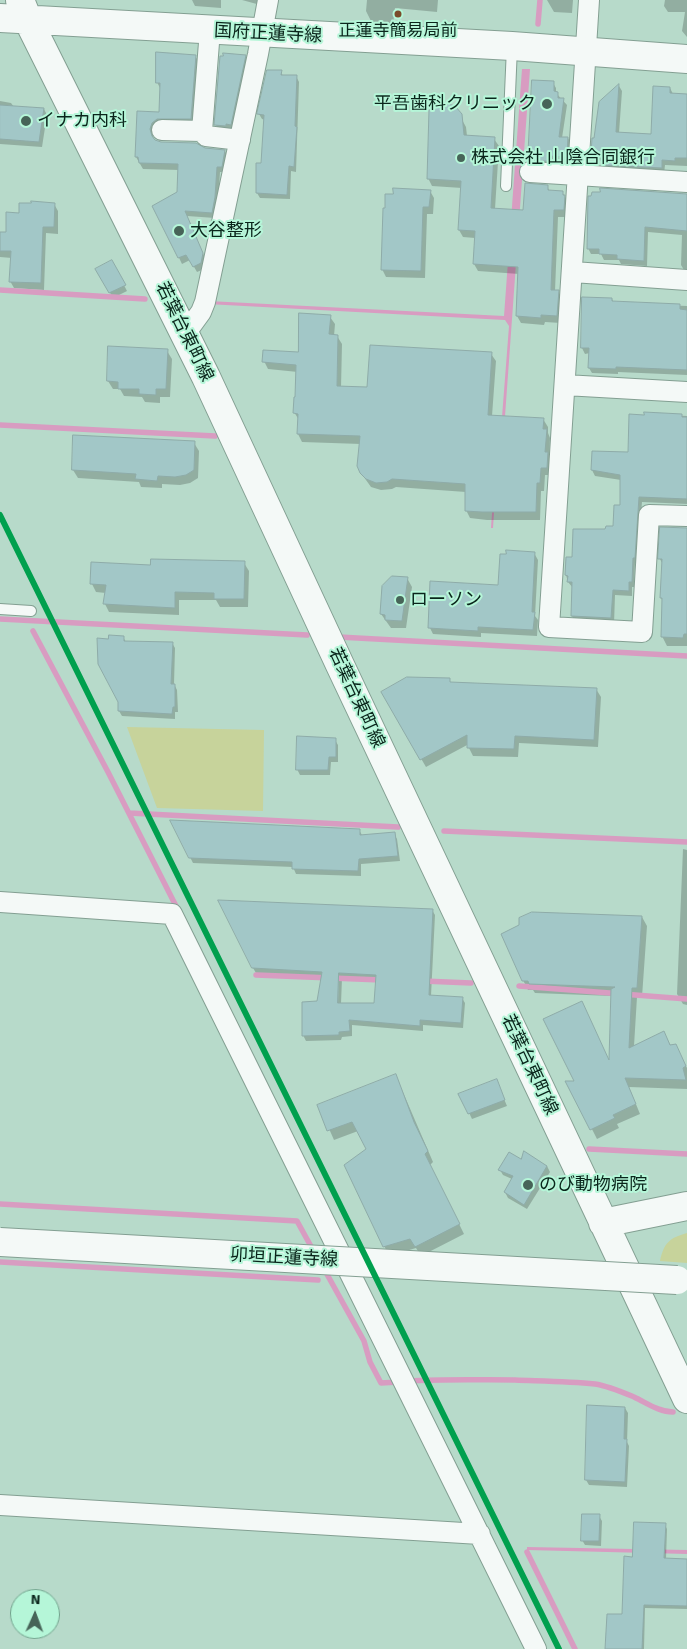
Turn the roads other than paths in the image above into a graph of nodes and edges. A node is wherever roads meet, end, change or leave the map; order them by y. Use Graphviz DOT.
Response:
graph roads {
  1 [pos="268,0"];
  2 [pos="589,0"];
  3 [pos="24,10"];
  4 [pos="0,18"];
  5 [pos="210,30"];
  6 [pos="261,33"];
  7 [pos="512,46"];
  8 [pos="585,51"];
  9 [pos="687,59"];
  10 [pos="162,130"];
  11 [pos="202,131"];
  12 [pos="240,140"];
  13 [pos="530,172"];
  14 [pos="579,175"];
  15 [pos="687,182"];
  16 [pos="506,186"];
  17 [pos="573,272"];
  18 [pos="687,280"];
  19 [pos="185,334"];
  20 [pos="565,385"];
  21 [pos="687,392"];
  22 [pos="687,516"];
  23 [pos="0,609"];
  24 [pos="31,611"];
  25 [pos="0,902"];
  26 [pos="687,1206"];
  27 [pos="603,1222"];
  28 [pos="0,1242"];
  29 [pos="682,1280"];
  30 [pos="687,1399"];
  31 [pos="0,1505"];
  32 [pos="480,1534"];
  33 [pos="536,1649"];
  1 -- 6 [label="street"];
  2 -- 8 [label="street"];
  3 -- 4 [label="main road, 国府正蓮寺線"];
  3 -- 5 [label="main road, 国府正蓮寺線"];
  3 -- 19 [label="main road, 若葉台東町線"];
  5 -- 6 [label="main road, 国府正蓮寺線"];
  5 -- 11 [label="street"];
  6 -- 7 [label="main road, 国府正蓮寺線"];
  6 -- 12 [label="street"];
  7 -- 8 [label="main road, 国府正蓮寺線"];
  7 -- 16 [label="lane"];
  8 -- 9 [label="main road, 国府正蓮寺線"];
  8 -- 14 [label="street"];
  10 -- 11 [label="street"];
  11 -- 12 [label="street"];
  12 -- 19 [label="street"];
  13 -- 14 [label="street"];
  14 -- 15 [label="street"];
  14 -- 17 [label="street"];
  17 -- 18 [label="street"];
  17 -- 20 [label="street"];
  19 -- 27 [label="main road, 若葉台東町線"];
  20 -- 21 [label="street"];
  20 -- 22 [label="street"];
  23 -- 24 [label="lane"];
  25 -- 32 [label="street"];
  26 -- 27 [label="main road"];
  27 -- 30 [label="main road, 若葉台東町線"];
  28 -- 29 [label="main road, 卯垣正蓮寺線, bridge"];
  31 -- 32 [label="street"];
  32 -- 33 [label="street"];
}
